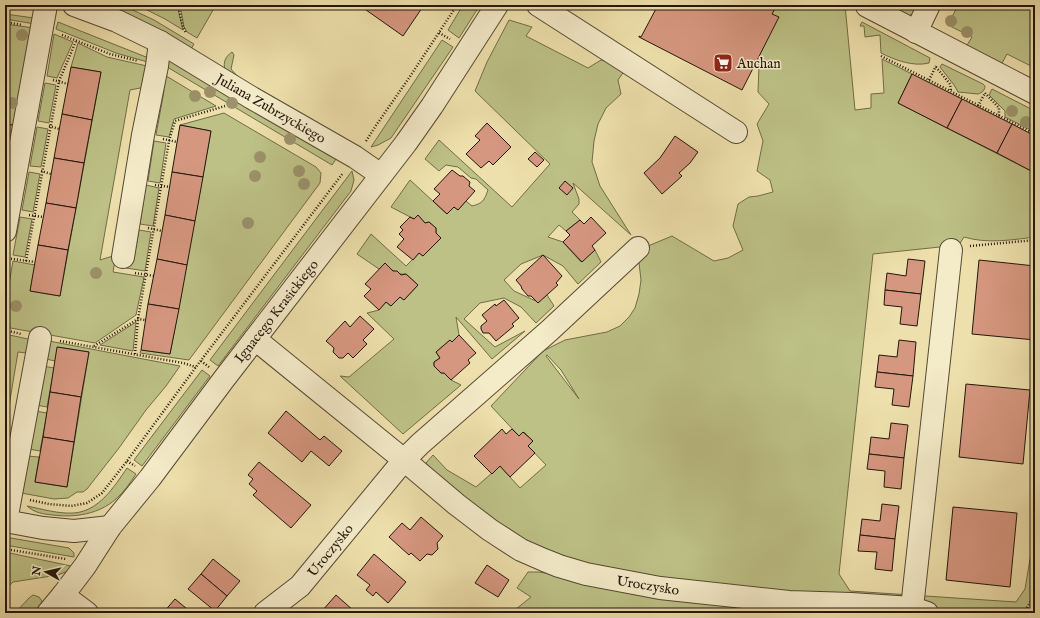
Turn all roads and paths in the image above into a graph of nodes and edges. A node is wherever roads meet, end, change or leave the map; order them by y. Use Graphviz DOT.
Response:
graph roads {
  1 [pos="46,5"];
  2 [pos="74,5"];
  3 [pos="178,5"];
  4 [pos="457,5"];
  5 [pos="497,5"];
  6 [pos="538,5"];
  7 [pos="867,5"];
  8 [pos="929,5"];
  9 [pos="5,22"];
  10 [pos="42,28"];
  11 [pos="916,32"];
  12 [pos="439,33"];
  13 [pos="188,38"];
  14 [pos="450,39"];
  15 [pos="76,41"];
  16 [pos="160,42"];
  17 [pos="881,56"];
  18 [pos="938,63"];
  19 [pos="156,66"];
  20 [pos="936,67"];
  21 [pos="929,80"];
  22 [pos="987,88"];
  23 [pos="952,92"];
  24 [pos="985,93"];
  25 [pos="1035,93"];
  26 [pos="228,106"];
  27 [pos="978,106"];
  28 [pos="999,116"];
  29 [pos="1035,120"];
  30 [pos="736,132"];
  31 [pos="1030,132"];
  32 [pos="1035,134"];
  33 [pos="169,141"];
  34 [pos="177,142"];
  35 [pos="355,157"];
  36 [pos="381,175"];
  37 [pos="162,186"];
  38 [pos="170,187"];
  39 [pos="154,229"];
  40 [pos="5,231"];
  41 [pos="162,231"];
  42 [pos="1035,240"];
  43 [pos="638,248"];
  44 [pos="951,250"];
  45 [pos="123,257"];
  46 [pos="5,258"];
  47 [pos="26,261"];
  48 [pos="35,262"];
  49 [pos="5,272"];
  50 [pos="146,274"];
  51 [pos="154,276"];
  52 [pos="5,292"];
  53 [pos="138,319"];
  54 [pos="146,320"];
  55 [pos="40,338"];
  56 [pos="255,339"];
  57 [pos="94,347"];
  58 [pos="135,354"];
  59 [pos="196,368"];
  60 [pos="404,460"];
  61 [pos="127,461"];
  62 [pos="135,467"];
  63 [pos="26,499"];
  64 [pos="6,521"];
  65 [pos="110,527"];
  66 [pos="5,549"];
  67 [pos="70,560"];
  68 [pos="1035,594"];
  69 [pos="64,596"];
  70 [pos="919,610"];
  71 [pos="48,613"];
  72 [pos="87,613"];
  73 [pos="265,613"];
  74 [pos="1024,613"];
  1 -- 10 [label="street"];
  2 -- 16 [label="street, Juliana Zubrzyckiego"];
  3 -- 13 [label="path"];
  4 -- 12 [label="path"];
  5 -- 36 [label="street, Ignacego Krasickiego"];
  6 -- 30 [label="street"];
  7 -- 11 [label="street"];
  8 -- 11 [label="street"];
  9 -- 10 [label="path"];
  10 -- 15 [label="path"];
  10 -- 40 [label="street"];
  11 -- 25 [label="street"];
  12 -- 14 [label="path"];
  12 -- 35 [label="path"];
  15 -- 19 [label="path"];
  15 -- 47 [label="path"];
  16 -- 19 [label="street"];
  16 -- 35 [label="street, Juliana Zubrzyckiego"];
  17 -- 21 [label="path"];
  18 -- 20 [label="path"];
  19 -- 45 [label="street"];
  20 -- 21 [label="path"];
  20 -- 23 [label="path"];
  21 -- 23 [label="path"];
  22 -- 24 [label="path"];
  23 -- 27 [label="path"];
  24 -- 27 [label="path"];
  24 -- 28 [label="path"];
  26 -- 33 [label="path"];
  27 -- 28 [label="path"];
  28 -- 31 [label="path"];
  29 -- 31 [label="path"];
  31 -- 32 [label="path"];
  33 -- 34 [label="path"];
  33 -- 37 [label="path"];
  35 -- 36 [label="street, Juliana Zubrzyckiego"];
  35 -- 59 [label="path"];
  36 -- 56 [label="street, Ignacego Krasickiego"];
  37 -- 38 [label="path"];
  37 -- 39 [label="path"];
  39 -- 41 [label="path"];
  39 -- 50 [label="path"];
  42 -- 44 [label="path"];
  43 -- 60 [label="street, Uroczysko"];
  44 -- 70 [label="street"];
  46 -- 47 [label="path"];
  47 -- 48 [label="path"];
  49 -- 52 [label="path"];
  50 -- 51 [label="path"];
  50 -- 53 [label="path"];
  53 -- 54 [label="path"];
  53 -- 57 [label="path"];
  53 -- 58 [label="path"];
  55 -- 57 [label="path"];
  55 -- 64 [label="street"];
  56 -- 60 [label="street, Uroczysko"];
  56 -- 65 [label="street, Ignacego Krasickiego"];
  57 -- 58 [label="path"];
  58 -- 59 [label="path"];
  59 -- 61 [label="path"];
  60 -- 70 [label="street, Uroczysko"];
  60 -- 73 [label="street, Uroczysko"];
  61 -- 62 [label="path"];
  61 -- 63 [label="path"];
  64 -- 65 [label="street"];
  65 -- 69 [label="street, Ignacego Krasickiego"];
  66 -- 67 [label="path"];
  68 -- 74 [label="path"];
  69 -- 71 [label="street, Ignacego Krasickiego"];
  69 -- 72 [label="street"];
}
